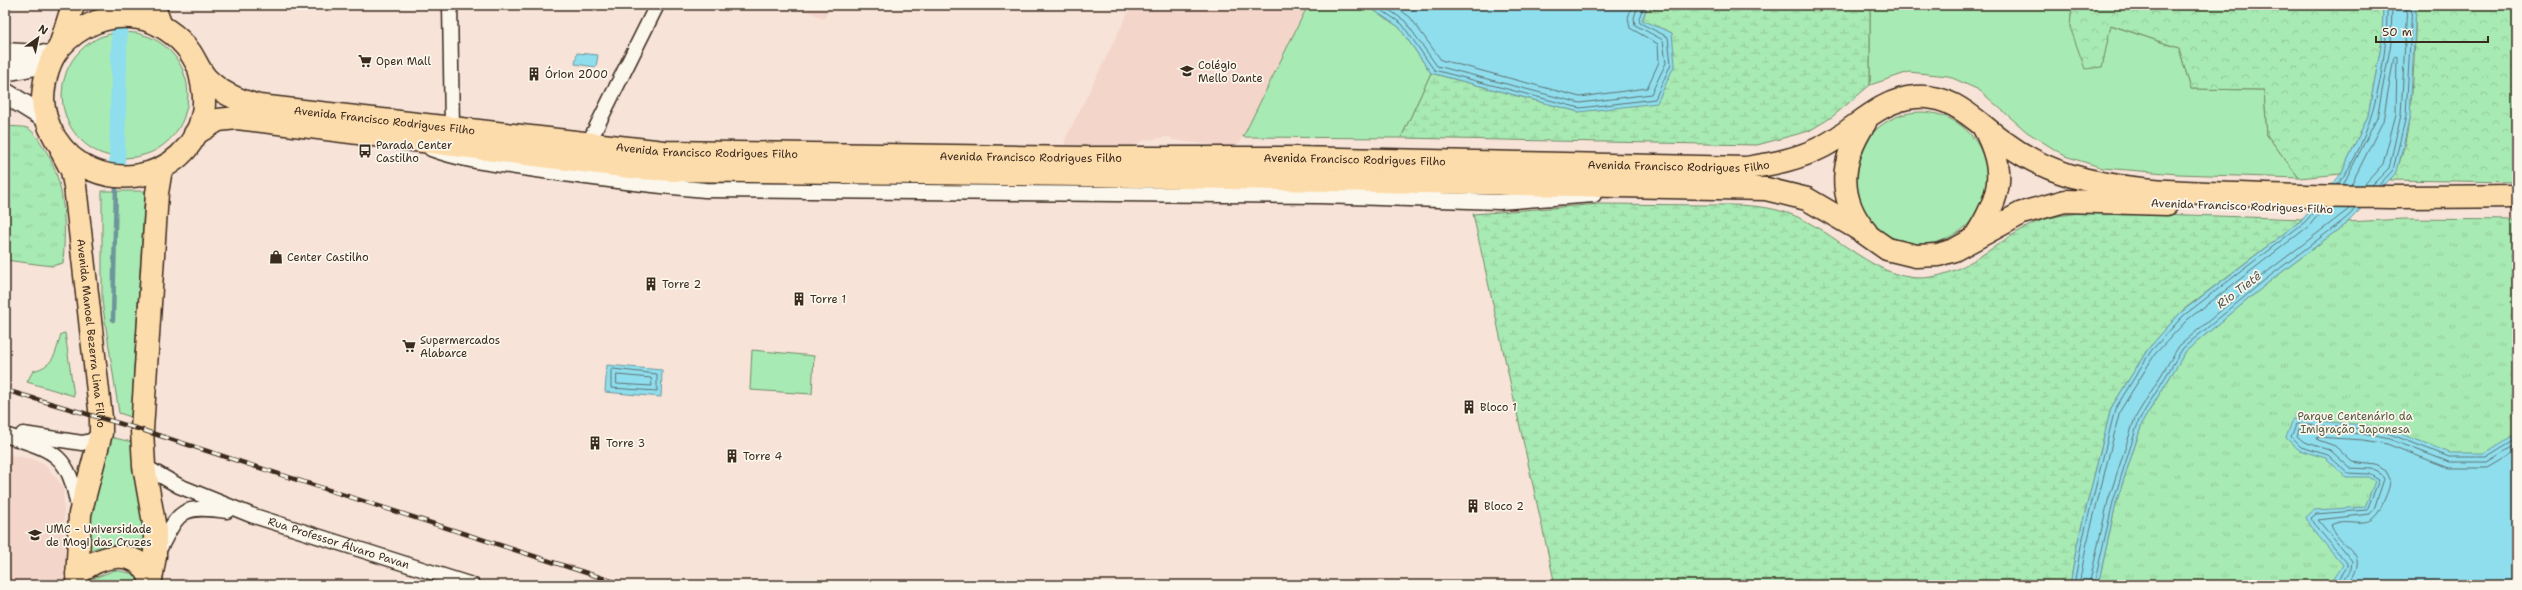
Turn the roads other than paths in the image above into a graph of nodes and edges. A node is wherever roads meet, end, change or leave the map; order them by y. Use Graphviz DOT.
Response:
graph roads {
  1 [pos="73,5"];
  2 [pos="153,5"];
  3 [pos="450,5"];
  4 [pos="657,5"];
  5 [pos="161,26"];
  6 [pos="5,52"];
  7 [pos="55,55"];
  8 [pos="198,68"];
  9 [pos="5,71"];
  10 [pos="5,93"];
  11 [pos="1867,119"];
  12 [pos="1983,125"];
  13 [pos="50,126"];
  14 [pos="452,127"];
  15 [pos="195,134"];
  16 [pos="403,139"];
  17 [pos="584,152"];
  18 [pos="161,169"];
  19 [pos="1729,188"];
  20 [pos="2517,196"];
  21 [pos="2281,202"];
  22 [pos="2409,205"];
  23 [pos="2517,211"];
  24 [pos="1870,238"];
  25 [pos="1974,238"];
  26 [pos="101,433"];
  27 [pos="5,434"];
  28 [pos="144,466"];
  29 [pos="80,514"];
  30 [pos="252,515"];
  31 [pos="155,556"];
  32 [pos="77,580"];
  33 [pos="150,583"];
  34 [pos="472,585"];
  1 -- 7 [label="main road"];
  2 -- 5 [label="main road"];
  3 -- 14 [label="street"];
  4 -- 17 [label="street"];
  5 -- 7 [label="main road, Avenida Francisco Rodrigues Filho"];
  5 -- 8 [label="main road, Avenida Francisco Rodrigues Filho"];
  6 -- 7 [label="street"];
  7 -- 9 [label="main road"];
  7 -- 13 [label="main road, Avenida Francisco Rodrigues Filho"];
  8 -- 14 [label="main road, Avenida Francisco Rodrigues Filho"];
  8 -- 15 [label="main road, Avenida Francisco Rodrigues Filho"];
  10 -- 13 [label="main road, Avenida Francisco Rodrigues Filho"];
  11 -- 12 [label="main road, Avenida Francisco Rodrigues Filho"];
  11 -- 17 [label="main road, Avenida Francisco Rodrigues Filho"];
  11 -- 24 [label="main road, Avenida Francisco Rodrigues Filho"];
  12 -- 21 [label="main road, Avenida Francisco Rodrigues Filho"];
  12 -- 25 [label="main road, Avenida Francisco Rodrigues Filho"];
  13 -- 18 [label="main road, Avenida Francisco Rodrigues Filho"];
  13 -- 26 [label="main road, Avenida Manoel Bezerra Lima Filho"];
  14 -- 17 [label="main road, Avenida Francisco Rodrigues Filho"];
  15 -- 16 [label="main road, Avenida Francisco Rodrigues Filho"];
  15 -- 18 [label="main road, Avenida Francisco Rodrigues Filho"];
  16 -- 17 [label="main road, Avenida Francisco Rodrigues Filho"];
  16 -- 19 [label="street"];
  17 -- 19 [label="main road, Avenida Francisco Rodrigues Filho"];
  18 -- 28 [label="main road"];
  19 -- 24 [label="main road, Avenida Francisco Rodrigues Filho"];
  20 -- 22 [label="main road, Avenida Francisco Rodrigues Filho"];
  21 -- 22 [label="main road, Avenida Francisco Rodrigues Filho"];
  21 -- 25 [label="main road, Avenida Francisco Rodrigues Filho"];
  22 -- 23 [label="main road, Avenida Francisco Rodrigues Filho"];
  24 -- 25 [label="main road, Avenida Francisco Rodrigues Filho"];
  26 -- 27 [label="street"];
  26 -- 29 [label="main road, Avenida Manoel Bezerra Lima Filho"];
  27 -- 29 [label="street"];
  28 -- 30 [label="street, Rua Professor Álvaro Pavan"];
  28 -- 31 [label="main road"];
  29 -- 32 [label="main road, Avenida Manoel Bezerra Lima Filho"];
  30 -- 31 [label="street, Rua Professor Álvaro Pavan"];
  30 -- 34 [label="street, Rua Professor Álvaro Pavan"];
  31 -- 33 [label="main road"];
  32 -- 33 [label="main road"];
}
